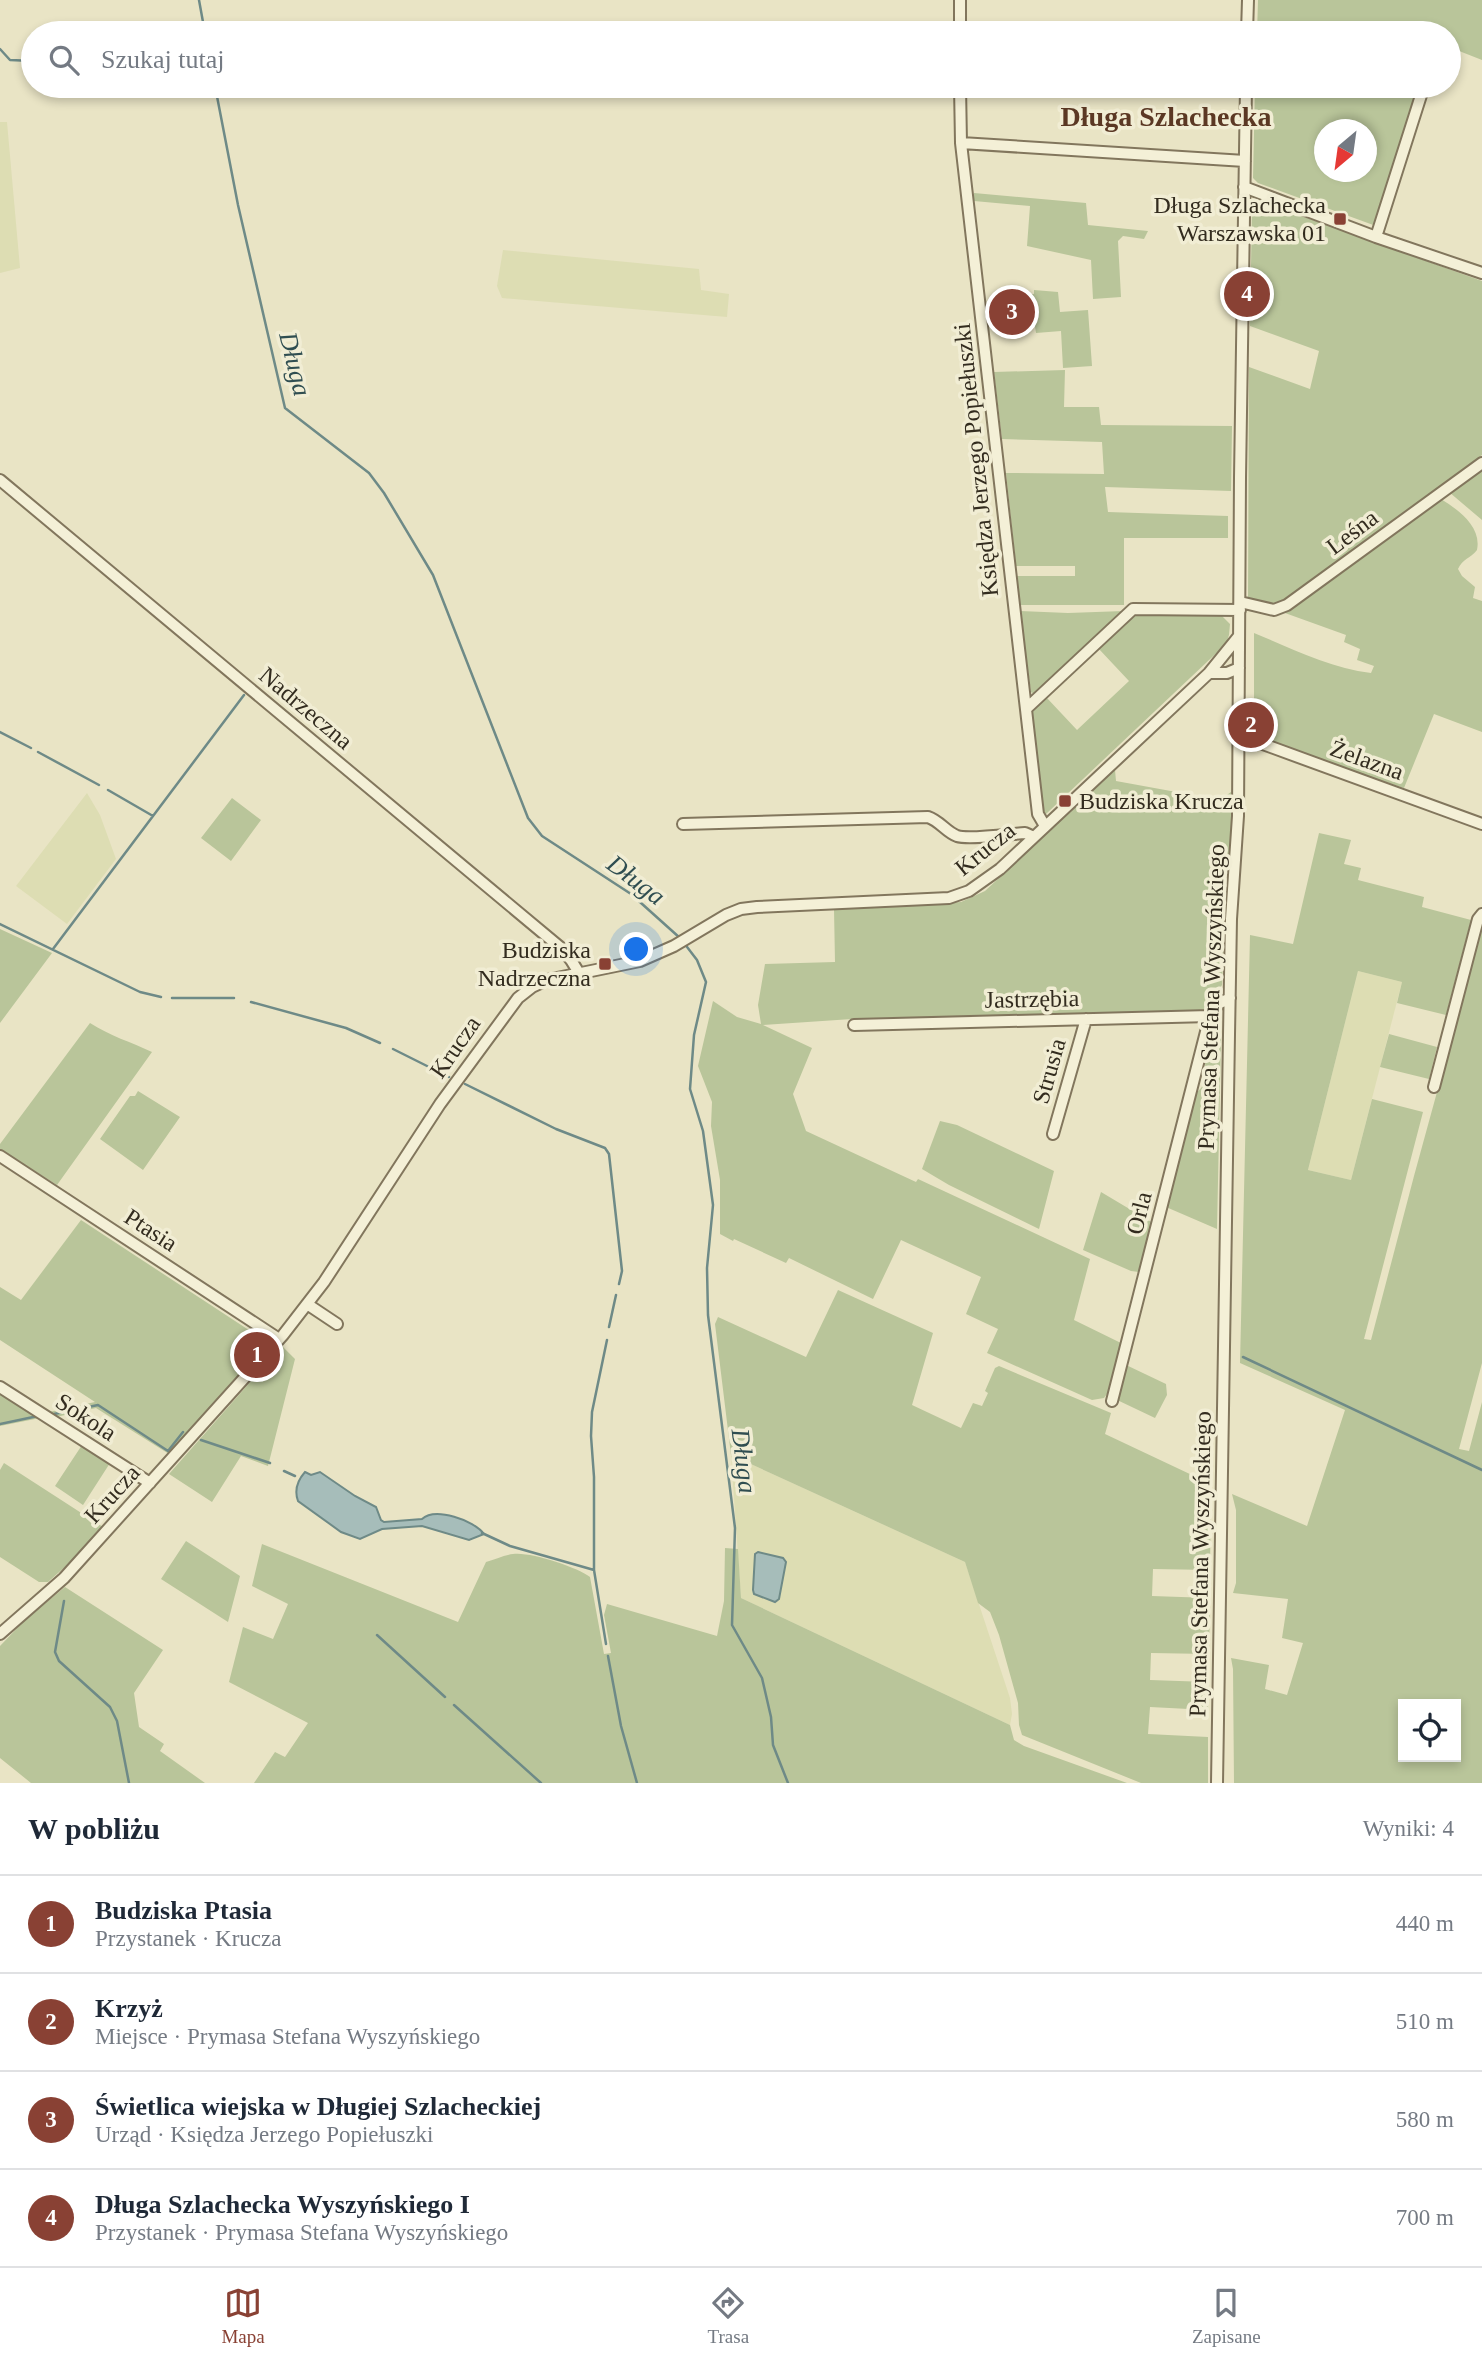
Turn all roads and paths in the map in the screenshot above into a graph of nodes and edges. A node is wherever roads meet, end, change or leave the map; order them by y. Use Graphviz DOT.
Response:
graph roads {
  1 [pos="960,0"];
  2 [pos="1248,0"];
  3 [pos="960,21"];
  4 [pos="1247,21"];
  5 [pos="960,98"];
  6 [pos="1246,98"];
  7 [pos="1420,98"];
  8 [pos="961,143"];
  9 [pos="1245,161"];
  10 [pos="1244,187"];
  11 [pos="1376,237"];
  12 [pos="1482,273"];
  13 [pos="1482,463"];
  14 [pos="0,480"];
  15 [pos="1240,606"];
  16 [pos="1239,636"];
  17 [pos="1217,663"];
  18 [pos="1239,668"];
  19 [pos="1209,673"];
  20 [pos="1027,708"];
  21 [pos="1238,735"];
  22 [pos="683,824"];
  23 [pos="1482,824"];
  24 [pos="1045,826"];
  25 [pos="1034,837"];
  26 [pos="1482,914"];
  27 [pos="579,973"];
  28 [pos="1230,998"];
  29 [pos="1210,1016"];
  30 [pos="1086,1019"];
  31 [pos="855,1025"];
  32 [pos="1206,1034"];
  33 [pos="1229,1035"];
  34 [pos="1434,1087"];
  35 [pos="1054,1134"];
  36 [pos="0,1156"];
  37 [pos="307,1304"];
  38 [pos="337,1324"];
  39 [pos="279,1339"];
  40 [pos="0,1387"];
  41 [pos="1112,1401"];
  42 [pos="150,1483"];
  43 [pos="0,1634"];
  44 [pos="1217,1783"];
  1 -- 3 [label="street"];
  2 -- 4 [label="street"];
  5 -- 8 [label="street, Księdza Jerzego Popiełuszki"];
  6 -- 9 [label="street, Prymasa Stefana Wyszyńskiego"];
  7 -- 11 [label="street"];
  8 -- 9 [label="street"];
  8 -- 20 [label="street, Księdza Jerzego Popiełuszki"];
  9 -- 10 [label="street, Prymasa Stefana Wyszyńskiego"];
  10 -- 11 [label="street"];
  10 -- 15 [label="street, Prymasa Stefana Wyszyńskiego"];
  11 -- 12 [label="street"];
  13 -- 15 [label="street, Leśna"];
  14 -- 27 [label="street, Nadrzeczna"];
  15 -- 16 [label="street, Prymasa Stefana Wyszyńskiego"];
  15 -- 20 [label="street, Leśna"];
  16 -- 17 [label="street, Krucza"];
  16 -- 18 [label="street, Prymasa Stefana Wyszyńskiego"];
  17 -- 18 [label="street"];
  17 -- 19 [label="street, Krucza"];
  18 -- 19 [label="street"];
  18 -- 21 [label="street, Prymasa Stefana Wyszyńskiego"];
  19 -- 24 [label="street, Krucza"];
  20 -- 24 [label="street, Księdza Jerzego Popiełuszki"];
  21 -- 23 [label="street, Żelazna"];
  21 -- 28 [label="street, Prymasa Stefana Wyszyńskiego"];
  22 -- 25 [label="street"];
  24 -- 25 [label="street, Krucza"];
  25 -- 27 [label="street, Krucza"];
  26 -- 34 [label="street"];
  27 -- 37 [label="street, Krucza"];
  28 -- 29 [label="street"];
  28 -- 33 [label="street, Prymasa Stefana Wyszyńskiego"];
  29 -- 30 [label="street, Jastrzębia"];
  29 -- 32 [label="street, Orla"];
  30 -- 31 [label="street, Jastrzębia"];
  30 -- 35 [label="street, Strusia"];
  32 -- 33 [label="street"];
  32 -- 41 [label="street, Orla"];
  33 -- 44 [label="street, Prymasa Stefana Wyszyńskiego"];
  36 -- 39 [label="street, Ptasia"];
  37 -- 38 [label="street"];
  37 -- 39 [label="street, Krucza"];
  39 -- 42 [label="street, Krucza"];
  40 -- 42 [label="street, Sokola"];
  42 -- 43 [label="street, Krucza"];
}
